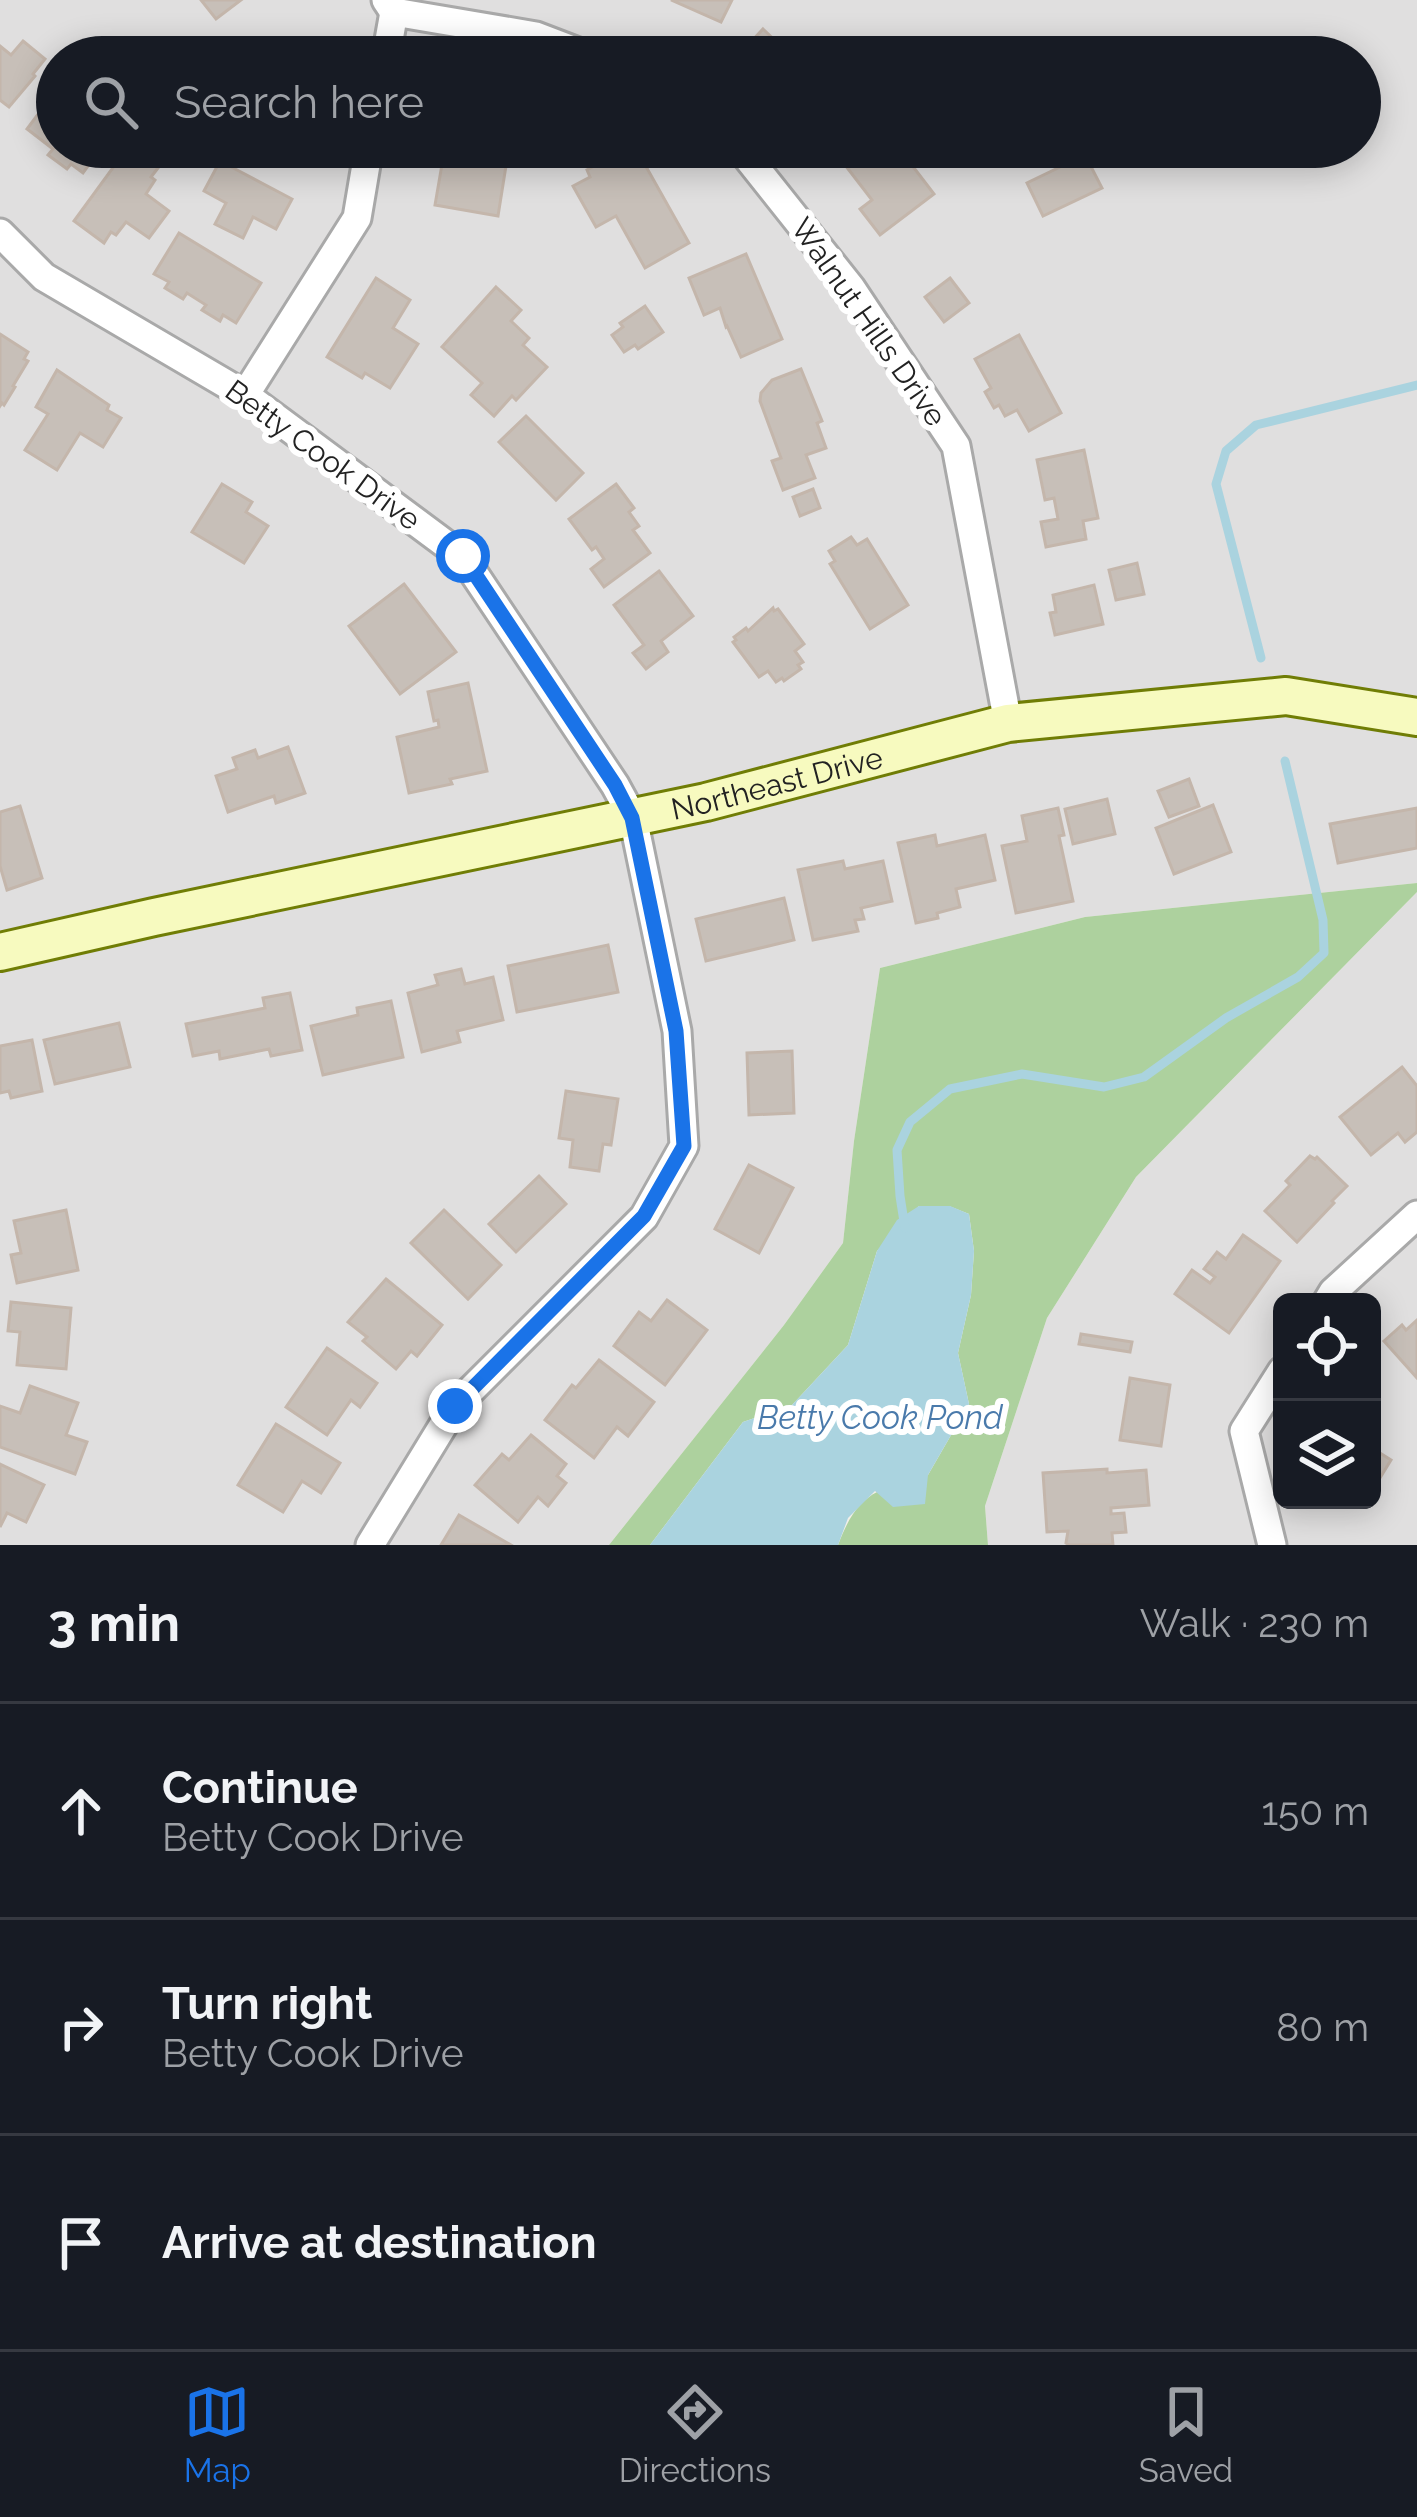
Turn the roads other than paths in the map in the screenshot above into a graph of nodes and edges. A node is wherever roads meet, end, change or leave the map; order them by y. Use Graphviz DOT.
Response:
graph roads {
  1 [pos="390,6"];
  2 [pos="388,36"];
  3 [pos="538,36"];
  4 [pos="366,168"];
  5 [pos="757,168"];
  6 [pos="0,233"];
  7 [pos="245,394"];
  8 [pos="1417,717"];
  9 [pos="1008,724"];
  10 [pos="632,818"];
  11 [pos="0,952"];
  12 [pos="1417,1215"];
  13 [pos="1332,1293"];
  14 [pos="1273,1385"];
  15 [pos="370,1545"];
  16 [pos="1272,1545"];
  1 -- 2 [label="street"];
  1 -- 3 [label="street"];
  4 -- 7 [label="street"];
  5 -- 9 [label="street, Walnut Hills Drive"];
  6 -- 7 [label="street, Betty Cook Drive"];
  7 -- 10 [label="street, Betty Cook Drive"];
  8 -- 9 [label="street, Northeast Drive"];
  9 -- 10 [label="street, Northeast Drive"];
  10 -- 11 [label="street, Northeast Drive"];
  10 -- 15 [label="street, Betty Cook Drive"];
  12 -- 13 [label="street"];
  14 -- 16 [label="street"];
}
